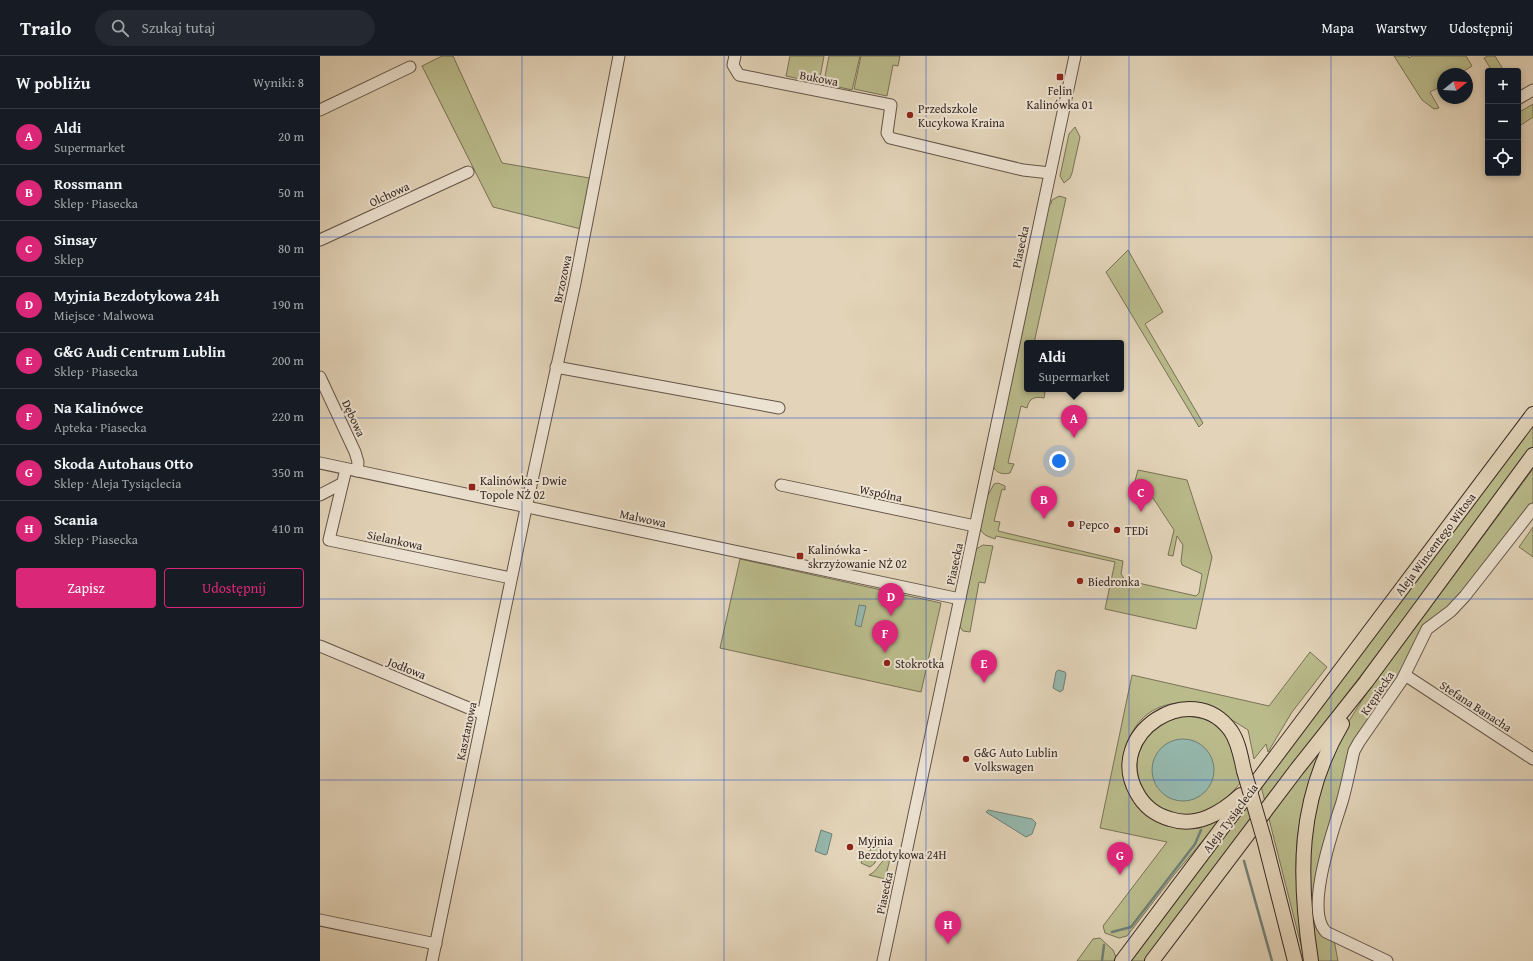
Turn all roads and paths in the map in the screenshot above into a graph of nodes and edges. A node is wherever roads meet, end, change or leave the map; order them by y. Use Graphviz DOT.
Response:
graph roads {
  1 [pos="619,56"];
  2 [pos="734,56"];
  3 [pos="1075,56"];
  4 [pos="410,67"];
  5 [pos="1533,90"];
  6 [pos="1521,97"];
  7 [pos="320,110"];
  8 [pos="468,172"];
  9 [pos="1050,173"];
  10 [pos="320,240"];
  11 [pos="556,367"];
  12 [pos="320,378"];
  13 [pos="779,408"];
  14 [pos="1533,414"];
  15 [pos="1533,455"];
  16 [pos="320,463"];
  17 [pos="346,469"];
  18 [pos="357,471"];
  19 [pos="341,484"];
  20 [pos="781,485"];
  21 [pos="320,495"];
  22 [pos="526,507"];
  23 [pos="1533,509"];
  24 [pos="975,526"];
  25 [pos="511,578"];
  26 [pos="960,599"];
  27 [pos="320,646"];
  28 [pos="1337,674"];
  29 [pos="1405,675"];
  30 [pos="1366,682"];
  31 [pos="483,714"];
  32 [pos="1533,759"];
  33 [pos="1264,772"];
  34 [pos="320,920"];
  35 [pos="436,944"];
  36 [pos="432,961"];
  37 [pos="883,961"];
  38 [pos="1122,961"];
  39 [pos="1152,961"];
  40 [pos="1295,961"];
  41 [pos="1311,961"];
  42 [pos="1387,961"];
  1 -- 11 [label="street, Brzozowa"];
  2 -- 9 [label="street, Bukowa"];
  3 -- 9 [label="street, Piasecka"];
  4 -- 7 [label="street"];
  5 -- 6 [label="street"];
  8 -- 10 [label="street, Olchowa"];
  9 -- 24 [label="street, Piasecka"];
  11 -- 13 [label="street"];
  11 -- 22 [label="street, Brzozowa"];
  12 -- 18 [label="street, Dębowa"];
  14 -- 28 [label="main road, Aleja Wincentego Witosa"];
  15 -- 30 [label="main road, Aleja Wincentego Witosa"];
  16 -- 17 [label="street, Malwowa"];
  17 -- 18 [label="street, Malwowa"];
  17 -- 19 [label="street"];
  18 -- 22 [label="street, Malwowa"];
  19 -- 21 [label="street"];
  19 -- 25 [label="street, Sielankowa"];
  20 -- 24 [label="street, Wspólna"];
  22 -- 25 [label="street, Kasztanowa"];
  22 -- 26 [label="street, Malwowa"];
  23 -- 29 [label="street, Krępiecka"];
  24 -- 26 [label="street, Piasecka"];
  25 -- 31 [label="street, Kasztanowa"];
  26 -- 37 [label="street, Piasecka"];
  27 -- 31 [label="street, Jodłowa"];
  28 -- 33 [label="main road, Aleja Tysiąclecia"];
  29 -- 32 [label="street, Stefana Banacha"];
  29 -- 42 [label="street, Krępiecka"];
  30 -- 39 [label="main road, Aleja Tysiąclecia"];
  30 -- 41 [label="main road"];
  31 -- 35 [label="street, Kasztanowa"];
  33 -- 38 [label="main road, Aleja Tysiąclecia"];
  33 -- 40 [label="main road, bridge"];
  34 -- 35 [label="street"];
  35 -- 36 [label="street, Kasztanowa"];
}
